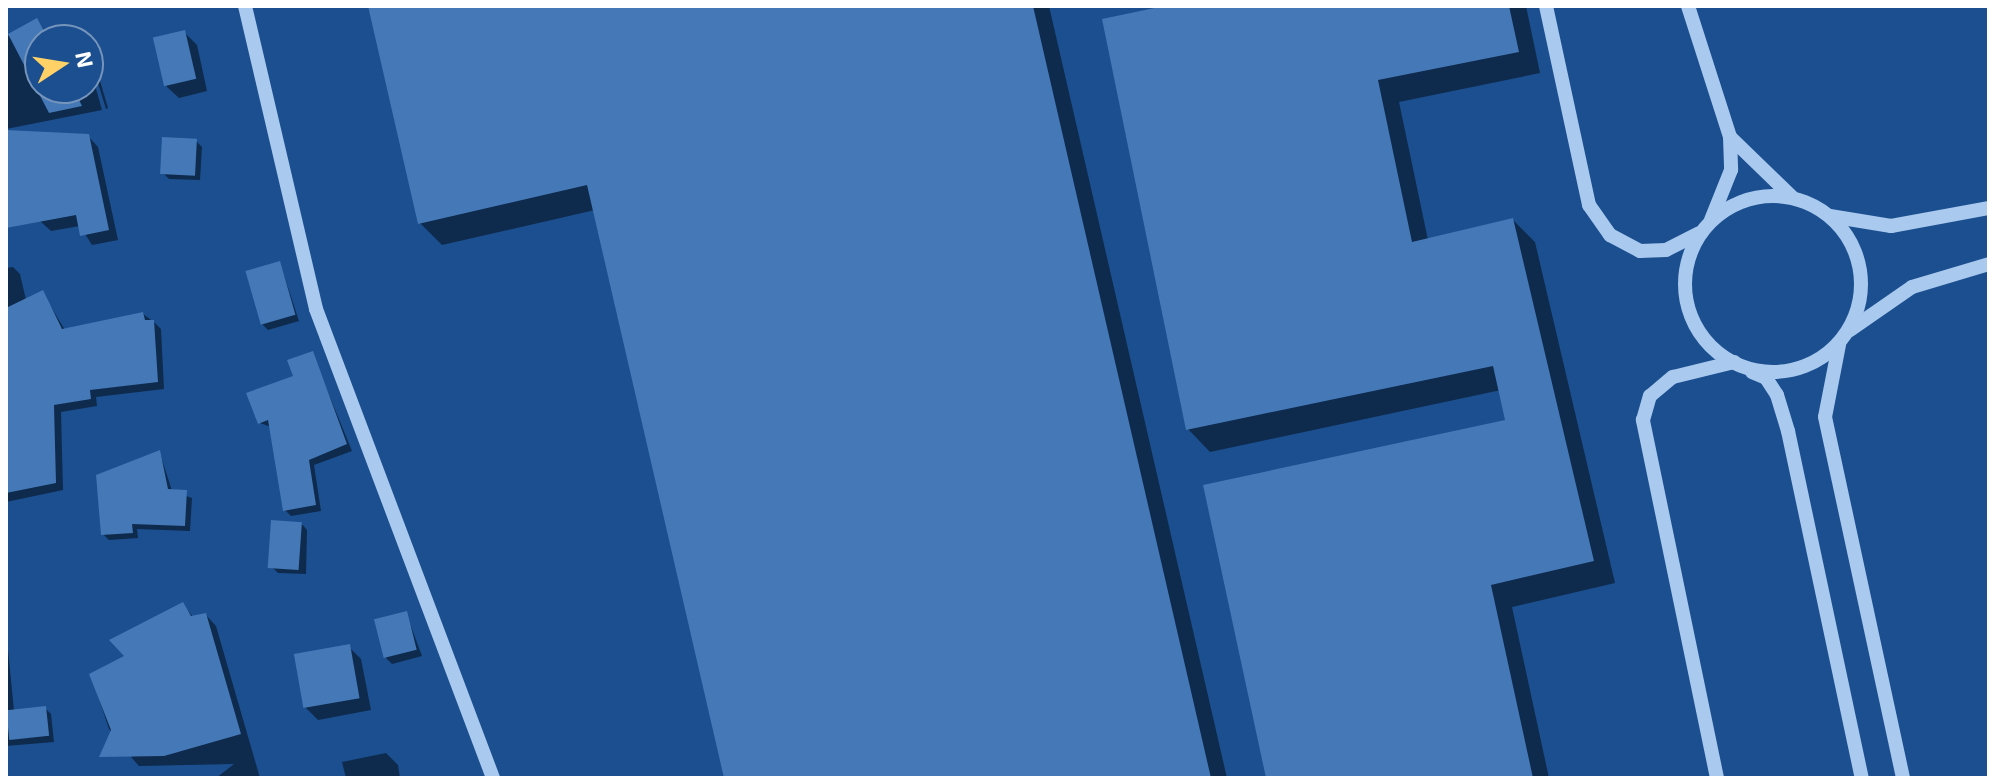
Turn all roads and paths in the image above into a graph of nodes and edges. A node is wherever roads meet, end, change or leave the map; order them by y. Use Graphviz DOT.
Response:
graph roads {
  1 [pos="245,6"];
  2 [pos="1546,6"];
  3 [pos="1688,6"];
  4 [pos="1730,137"];
  5 [pos="1792,197"];
  6 [pos="1989,208"];
  7 [pos="1830,216"];
  8 [pos="1707,226"];
  9 [pos="1989,264"];
  10 [pos="1845,336"];
  11 [pos="1740,366"];
  12 [pos="493,778"];
  13 [pos="1717,778"];
  14 [pos="1862,778"];
  15 [pos="1903,778"];
  1 -- 12 [label="street"];
  2 -- 8 [label="street"];
  3 -- 4 [label="street"];
  4 -- 5 [label="street"];
  4 -- 8 [label="street"];
  5 -- 7 [label="street"];
  5 -- 8 [label="street"];
  6 -- 7 [label="street"];
  7 -- 10 [label="street"];
  8 -- 11 [label="street"];
  9 -- 10 [label="street"];
  10 -- 11 [label="street"];
  10 -- 15 [label="street"];
  11 -- 13 [label="street"];
  11 -- 14 [label="street"];
}
